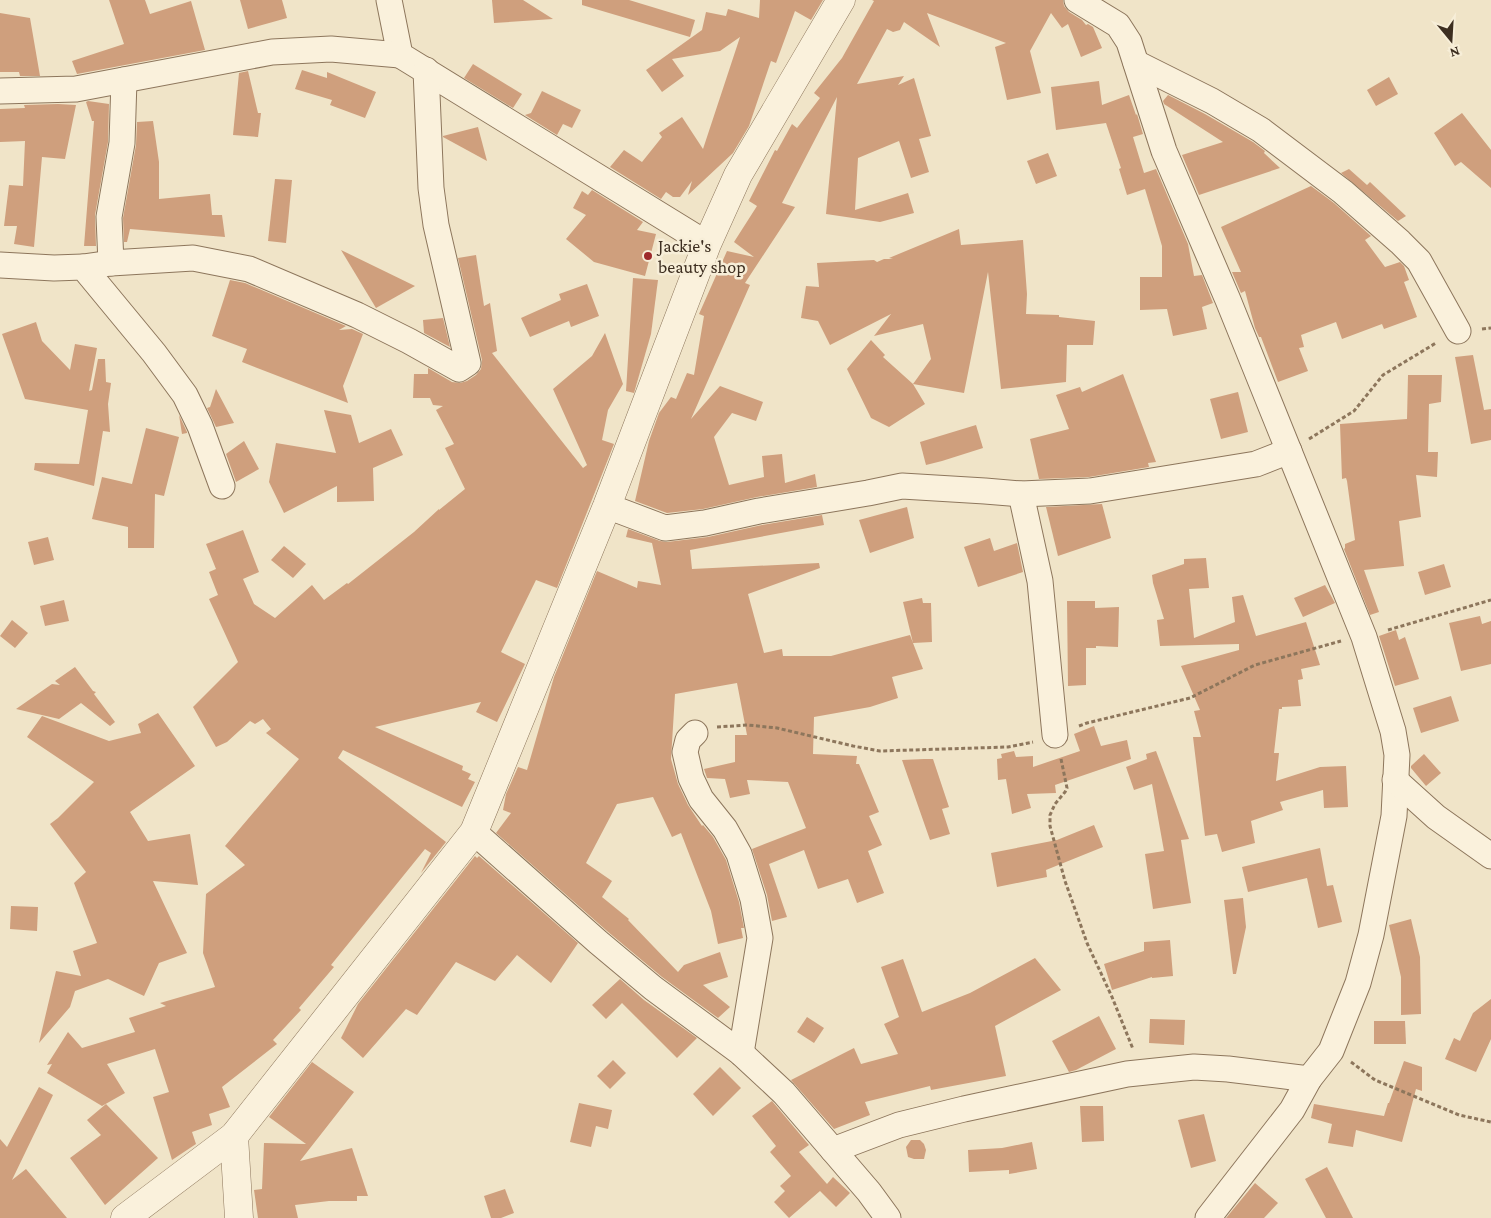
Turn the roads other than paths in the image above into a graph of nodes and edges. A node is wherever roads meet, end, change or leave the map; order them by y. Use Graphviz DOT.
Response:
graph roads {
  1 [pos="389,0"];
  2 [pos="841,0"];
  3 [pos="1077,0"];
  4 [pos="400,55"];
  5 [pos="1136,63"];
  6 [pos="426,70"];
  7 [pos="124,80"];
  8 [pos="0,91"];
  9 [pos="707,244"];
  10 [pos="111,263"];
  11 [pos="0,266"];
  12 [pos="83,267"];
  13 [pos="1458,331"];
  14 [pos="1289,452"];
  15 [pos="222,486"];
  16 [pos="1021,494"];
  17 [pos="607,506"];
  18 [pos="695,733"];
  19 [pos="1055,735"];
  20 [pos="1395,780"];
  21 [pos="474,832"];
  22 [pos="1491,856"];
  23 [pos="741,1053"];
  24 [pos="1309,1079"];
  25 [pos="234,1136"];
  26 [pos="833,1150"];
  27 [pos="125,1218"];
  28 [pos="239,1218"];
  29 [pos="888,1218"];
  30 [pos="1208,1218"];
  1 -- 4 [label="street"];
  2 -- 9 [label="street"];
  3 -- 5 [label="street"];
  4 -- 6 [label="street"];
  4 -- 7 [label="street"];
  5 -- 13 [label="street"];
  5 -- 14 [label="street"];
  6 -- 9 [label="street"];
  6 -- 10 [label="street"];
  7 -- 8 [label="street"];
  7 -- 10 [label="street"];
  9 -- 17 [label="street"];
  10 -- 12 [label="street"];
  11 -- 12 [label="street"];
  12 -- 15 [label="street"];
  14 -- 16 [label="street"];
  14 -- 20 [label="street"];
  16 -- 17 [label="street"];
  16 -- 19 [label="street"];
  17 -- 21 [label="street"];
  18 -- 23 [label="street"];
  20 -- 22 [label="street"];
  20 -- 24 [label="street"];
  21 -- 23 [label="street"];
  21 -- 25 [label="street"];
  23 -- 26 [label="street"];
  24 -- 26 [label="street"];
  24 -- 30 [label="street"];
  25 -- 27 [label="street"];
  25 -- 28 [label="street"];
  26 -- 29 [label="street"];
}
